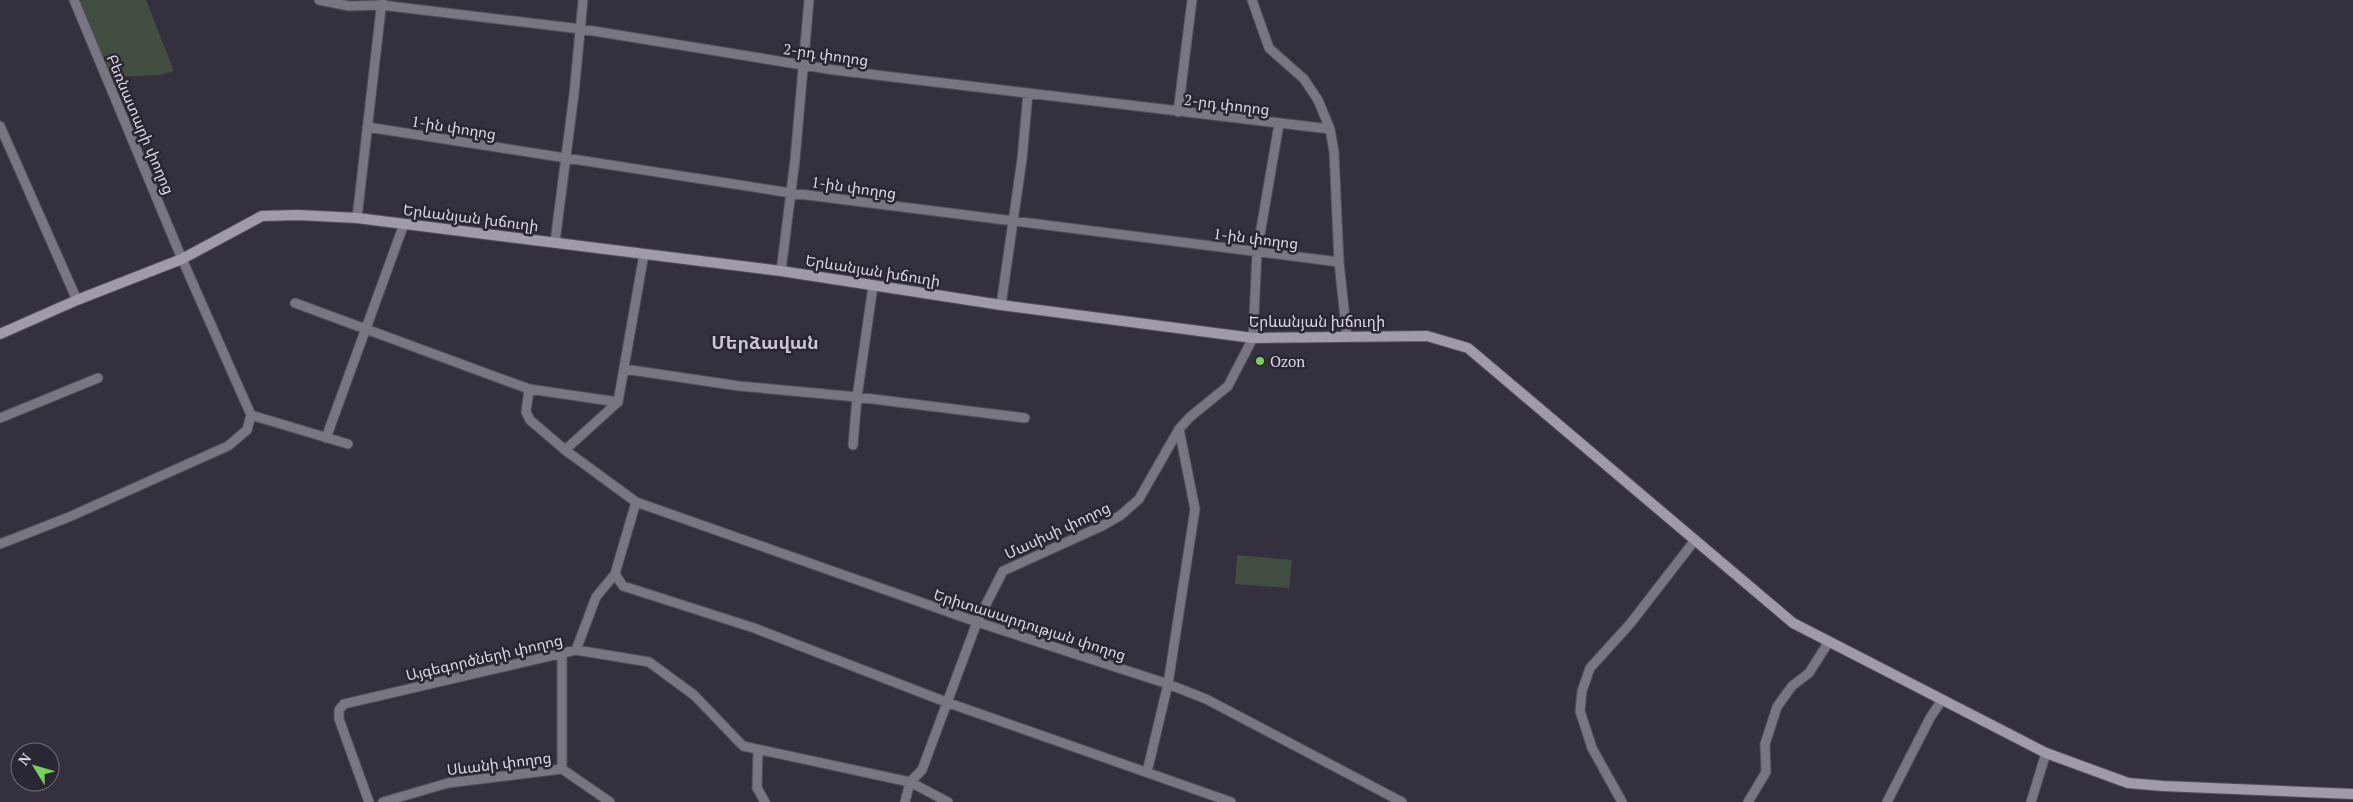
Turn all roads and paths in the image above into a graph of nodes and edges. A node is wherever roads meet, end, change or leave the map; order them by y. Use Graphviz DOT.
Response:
graph roads {
  1 [pos="74,0"];
  2 [pos="319,0"];
  3 [pos="583,0"];
  4 [pos="809,0"];
  5 [pos="1192,0"];
  6 [pos="1252,0"];
  7 [pos="381,3"];
  8 [pos="581,29"];
  9 [pos="802,65"];
  10 [pos="1028,93"];
  11 [pos="1178,112"];
  12 [pos="1280,124"];
  13 [pos="0,126"];
  14 [pos="367,127"];
  15 [pos="1330,129"];
  16 [pos="565,158"];
  17 [pos="790,193"];
  18 [pos="357,218"];
  19 [pos="1013,222"];
  20 [pos="404,224"];
  21 [pos="555,242"];
  22 [pos="1257,252"];
  23 [pos="644,254"];
  24 [pos="182,258"];
  25 [pos="1339,262"];
  26 [pos="781,271"];
  27 [pos="873,286"];
  28 [pos="77,300"];
  29 [pos="295,303"];
  30 [pos="1001,305"];
  31 [pos="366,330"];
  32 [pos="0,334"];
  33 [pos="1348,336"];
  34 [pos="1254,338"];
  35 [pos="624,368"];
  36 [pos="98,378"];
  37 [pos="529,389"];
  38 [pos="857,397"];
  39 [pos="618,402"];
  40 [pos="251,415"];
  41 [pos="0,418"];
  42 [pos="1025,418"];
  43 [pos="1178,429"];
  44 [pos="326,438"];
  45 [pos="348,444"];
  46 [pos="853,445"];
  47 [pos="565,450"];
  48 [pos="636,502"];
  49 [pos="1695,540"];
  50 [pos="0,544"];
  51 [pos="615,574"];
  52 [pos="977,622"];
  53 [pos="1828,642"];
  54 [pos="576,650"];
  55 [pos="562,653"];
  56 [pos="1168,684"];
  57 [pos="1942,700"];
  58 [pos="946,702"];
  59 [pos="758,750"];
  60 [pos="2046,753"];
  61 [pos="562,769"];
  62 [pos="1147,772"];
  63 [pos="910,782"];
  64 [pos="2353,794"];
  65 [pos="369,802"];
  66 [pos="383,802"];
  67 [pos="610,802"];
  68 [pos="764,802"];
  69 [pos="905,802"];
  70 [pos="948,802"];
  71 [pos="1230,802"];
  72 [pos="1402,802"];
  73 [pos="1622,802"];
  74 [pos="1748,802"];
  75 [pos="1887,802"];
  76 [pos="2031,802"];
  1 -- 24 [label="street, Բեռնատարի փողոց"];
  2 -- 7 [label="street, 2-րդ փողոց"];
  3 -- 8 [label="street"];
  4 -- 9 [label="street"];
  5 -- 11 [label="street"];
  6 -- 15 [label="street"];
  7 -- 8 [label="street, 2-րդ փողոց"];
  7 -- 14 [label="street"];
  8 -- 9 [label="street, 2-րդ փողոց"];
  8 -- 16 [label="street"];
  9 -- 10 [label="street, 2-րդ փողոց"];
  9 -- 17 [label="street"];
  10 -- 11 [label="street, 2-րդ փողոց"];
  10 -- 19 [label="street"];
  11 -- 12 [label="street, 2-րդ փողոց"];
  12 -- 15 [label="street, 2-րդ փողոց"];
  12 -- 22 [label="street"];
  13 -- 28 [label="street"];
  14 -- 16 [label="street, 1-ին փողոց"];
  14 -- 18 [label="street"];
  15 -- 25 [label="street"];
  16 -- 17 [label="street, 1-ին փողոց"];
  16 -- 21 [label="street"];
  17 -- 19 [label="street, 1-ին փողոց"];
  17 -- 26 [label="street"];
  18 -- 20 [label="main road, Երևանյան խճուղի"];
  18 -- 24 [label="main road, Երևանյան խճուղի"];
  19 -- 22 [label="street, 1-ին փողոց"];
  19 -- 30 [label="street"];
  20 -- 21 [label="main road, Երևանյան խճուղի"];
  20 -- 31 [label="street"];
  21 -- 23 [label="main road, Երևանյան խճուղի"];
  22 -- 25 [label="street, 1-ին փողոց"];
  22 -- 34 [label="street"];
  23 -- 26 [label="main road, Երևանյան խճուղի"];
  23 -- 35 [label="street"];
  24 -- 28 [label="main road, Երևանյան խճուղի"];
  24 -- 40 [label="street, Բեռնատարի փողոց"];
  25 -- 33 [label="street"];
  26 -- 27 [label="main road, Երևանյան խճուղի"];
  27 -- 30 [label="main road, Երևանյան խճուղի"];
  27 -- 38 [label="street"];
  28 -- 32 [label="main road, Երևանյան խճուղի"];
  29 -- 31 [label="street"];
  30 -- 34 [label="main road, Երևանյան խճուղի"];
  31 -- 37 [label="street"];
  31 -- 44 [label="street"];
  33 -- 34 [label="main road, Երևանյան խճուղի"];
  33 -- 49 [label="main road, Երևանյան խճուղի"];
  34 -- 43 [label="street, Մասիսի փողոց"];
  35 -- 38 [label="street"];
  35 -- 39 [label="street"];
  36 -- 41 [label="street"];
  37 -- 39 [label="street"];
  37 -- 47 [label="street, Երիտասարդության փողոց"];
  38 -- 42 [label="street"];
  38 -- 46 [label="street"];
  39 -- 47 [label="street"];
  40 -- 44 [label="street"];
  40 -- 50 [label="street"];
  43 -- 52 [label="street, Մասիսի փողոց"];
  43 -- 56 [label="street"];
  44 -- 45 [label="street"];
  47 -- 48 [label="street, Երիտասարդության փողոց"];
  48 -- 51 [label="street"];
  48 -- 52 [label="street, Երիտասարդության փողոց"];
  49 -- 53 [label="main road, Երևանյան խճուղի"];
  49 -- 73 [label="street"];
  51 -- 54 [label="street"];
  51 -- 58 [label="street"];
  52 -- 56 [label="street, Երիտասարդության փողոց"];
  52 -- 58 [label="street, Մասիսի փողոց"];
  53 -- 57 [label="main road, Երևանյան խճուղի"];
  53 -- 74 [label="street"];
  54 -- 55 [label="street, Այգեգործների փողոց"];
  54 -- 59 [label="street, Այգեգործների փողոց"];
  55 -- 61 [label="street"];
  55 -- 65 [label="street, Այգեգործների փողոց"];
  56 -- 62 [label="street"];
  56 -- 72 [label="street, Երիտասարդության փողոց"];
  57 -- 60 [label="main road, Երևանյան խճուղի"];
  57 -- 75 [label="street"];
  58 -- 62 [label="street"];
  58 -- 63 [label="street, Մասիսի փողոց"];
  59 -- 63 [label="street, Այգեգործների փողոց"];
  59 -- 68 [label="street"];
  60 -- 64 [label="main road, Երևանյան խճուղի"];
  60 -- 76 [label="street"];
  61 -- 66 [label="street, Սևանի փողոց"];
  61 -- 67 [label="street, Սևանի փողոց"];
  62 -- 71 [label="street"];
  63 -- 69 [label="street, Մասիսի փողոց"];
  63 -- 70 [label="street, Այգեգործների փողոց"];
}
